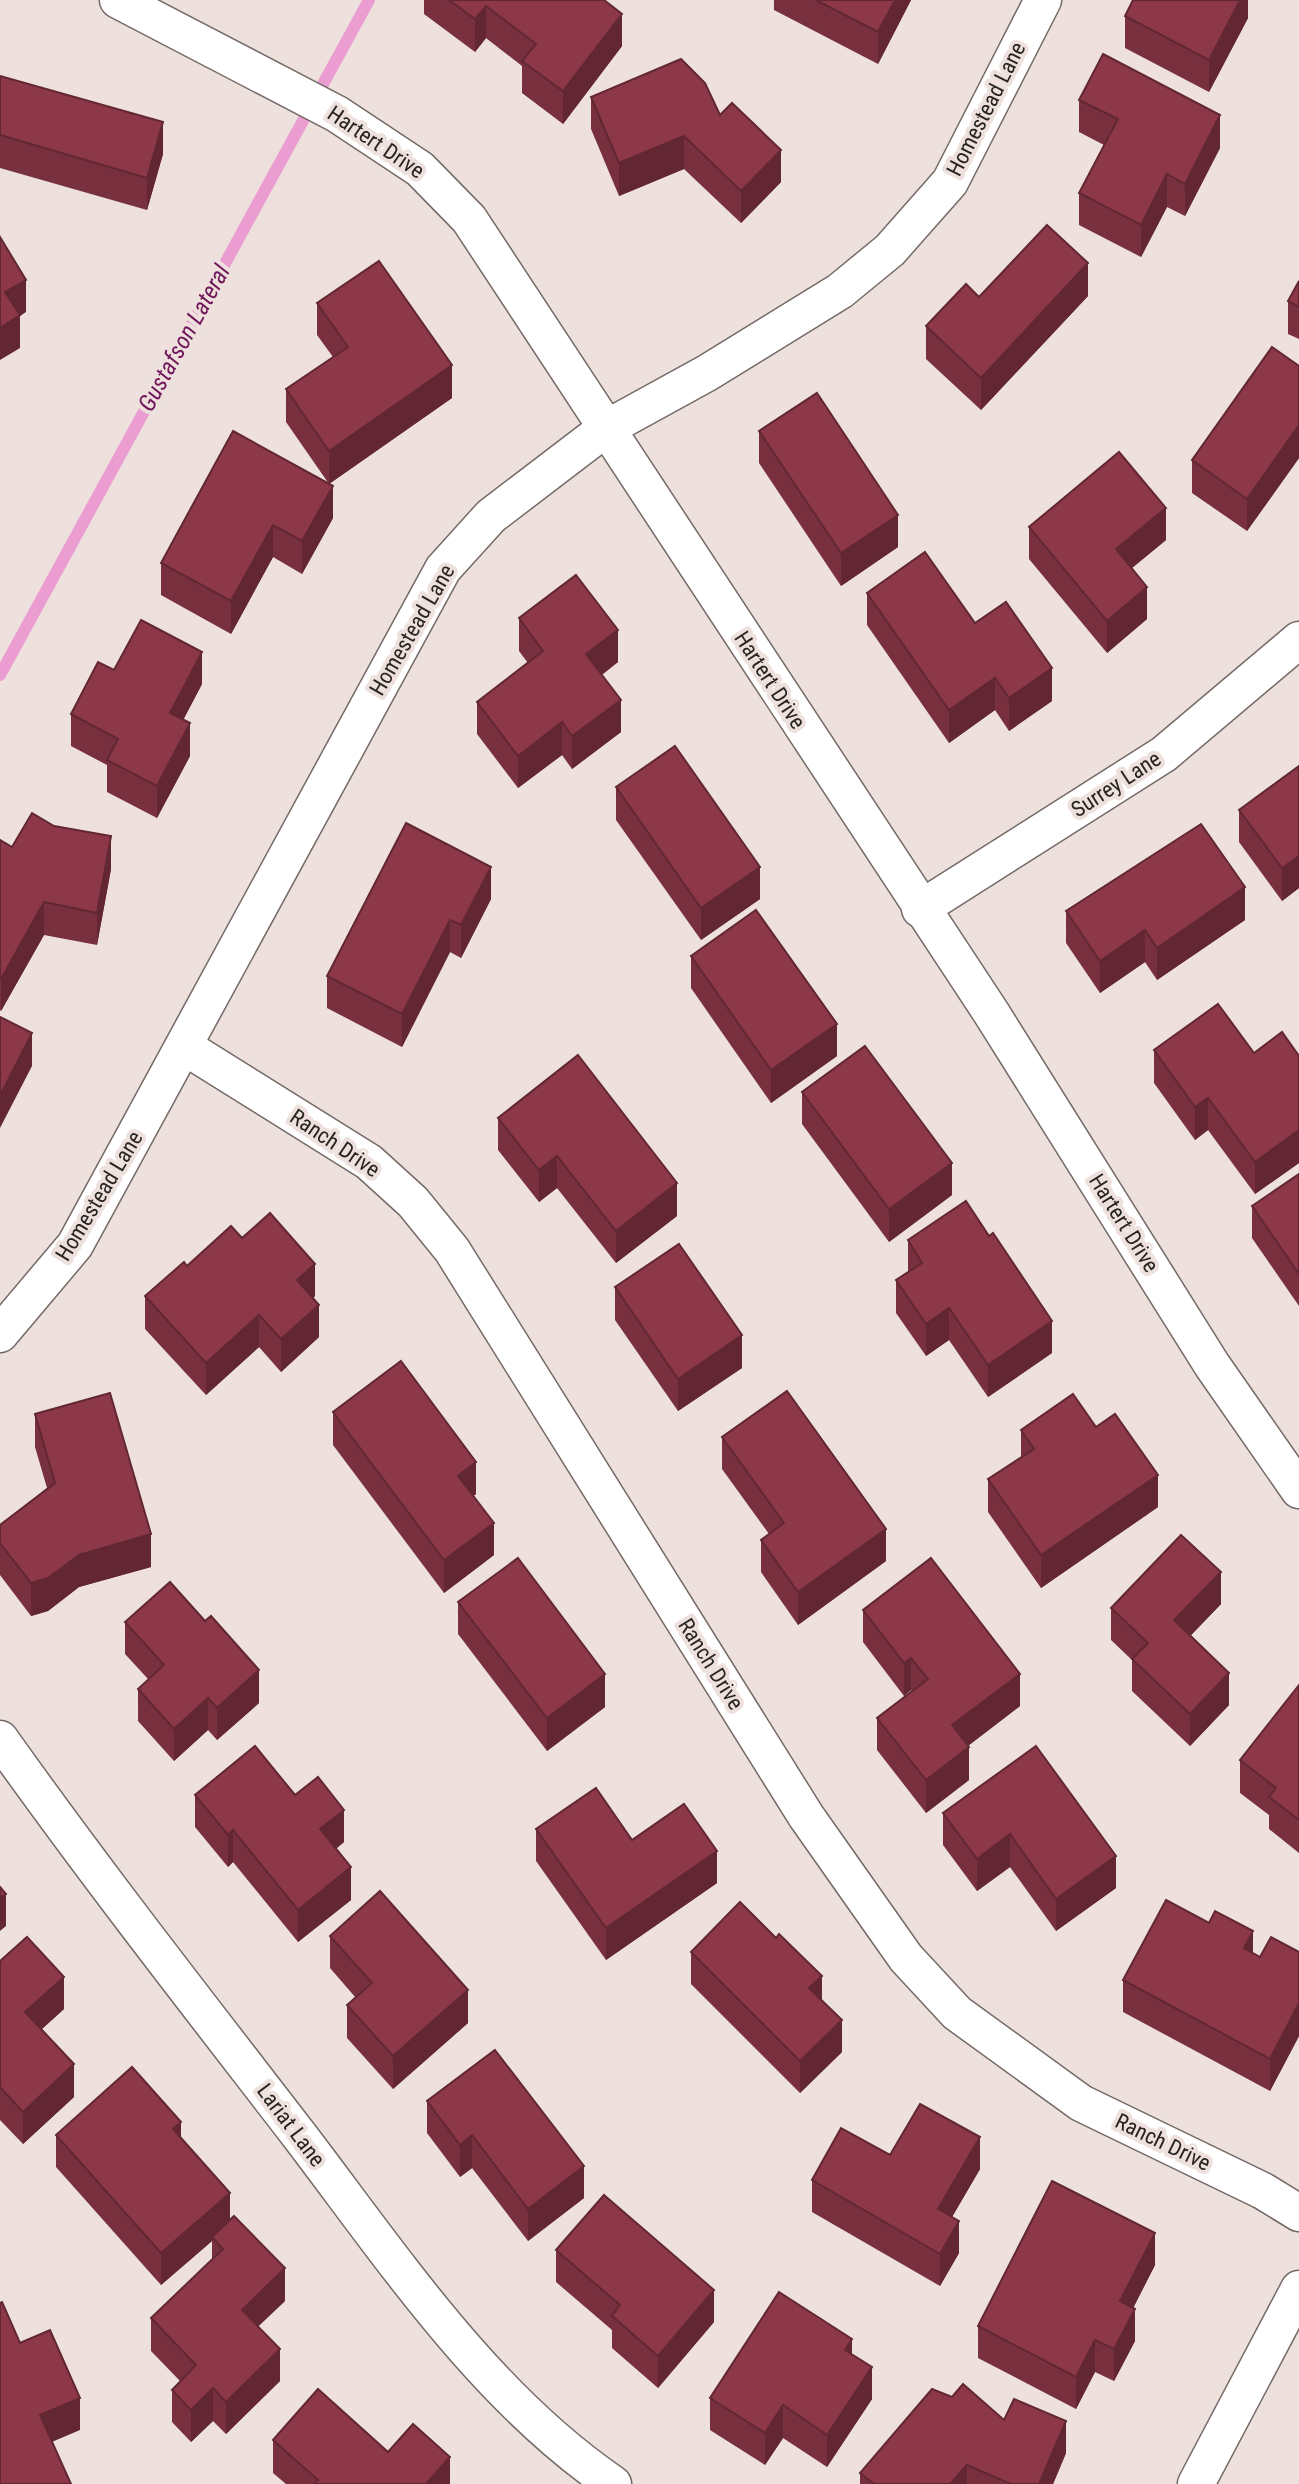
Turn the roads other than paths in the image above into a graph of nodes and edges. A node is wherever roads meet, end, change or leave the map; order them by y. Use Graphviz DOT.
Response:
graph roads {
  1 [pos="118,0"];
  2 [pos="1043,0"];
  3 [pos="605,429"];
  4 [pos="1299,640"];
  5 [pos="920,909"];
  6 [pos="185,1047"];
  7 [pos="0,1334"];
  8 [pos="1299,1490"];
  9 [pos="0,1739"];
  10 [pos="1299,2213"];
  11 [pos="1299,2289"];
  12 [pos="613,2484"];
  13 [pos="1196,2484"];
  1 -- 3 [label="street, Hartert Drive"];
  2 -- 3 [label="street, Homestead Lane"];
  3 -- 5 [label="street, Hartert Drive"];
  3 -- 6 [label="street, Homestead Lane"];
  4 -- 5 [label="street, Surrey Lane"];
  5 -- 8 [label="street, Hartert Drive"];
  6 -- 7 [label="street, Homestead Lane"];
  6 -- 10 [label="street, Ranch Drive"];
  9 -- 12 [label="street, Lariat Lane"];
  11 -- 13 [label="street"];
}
